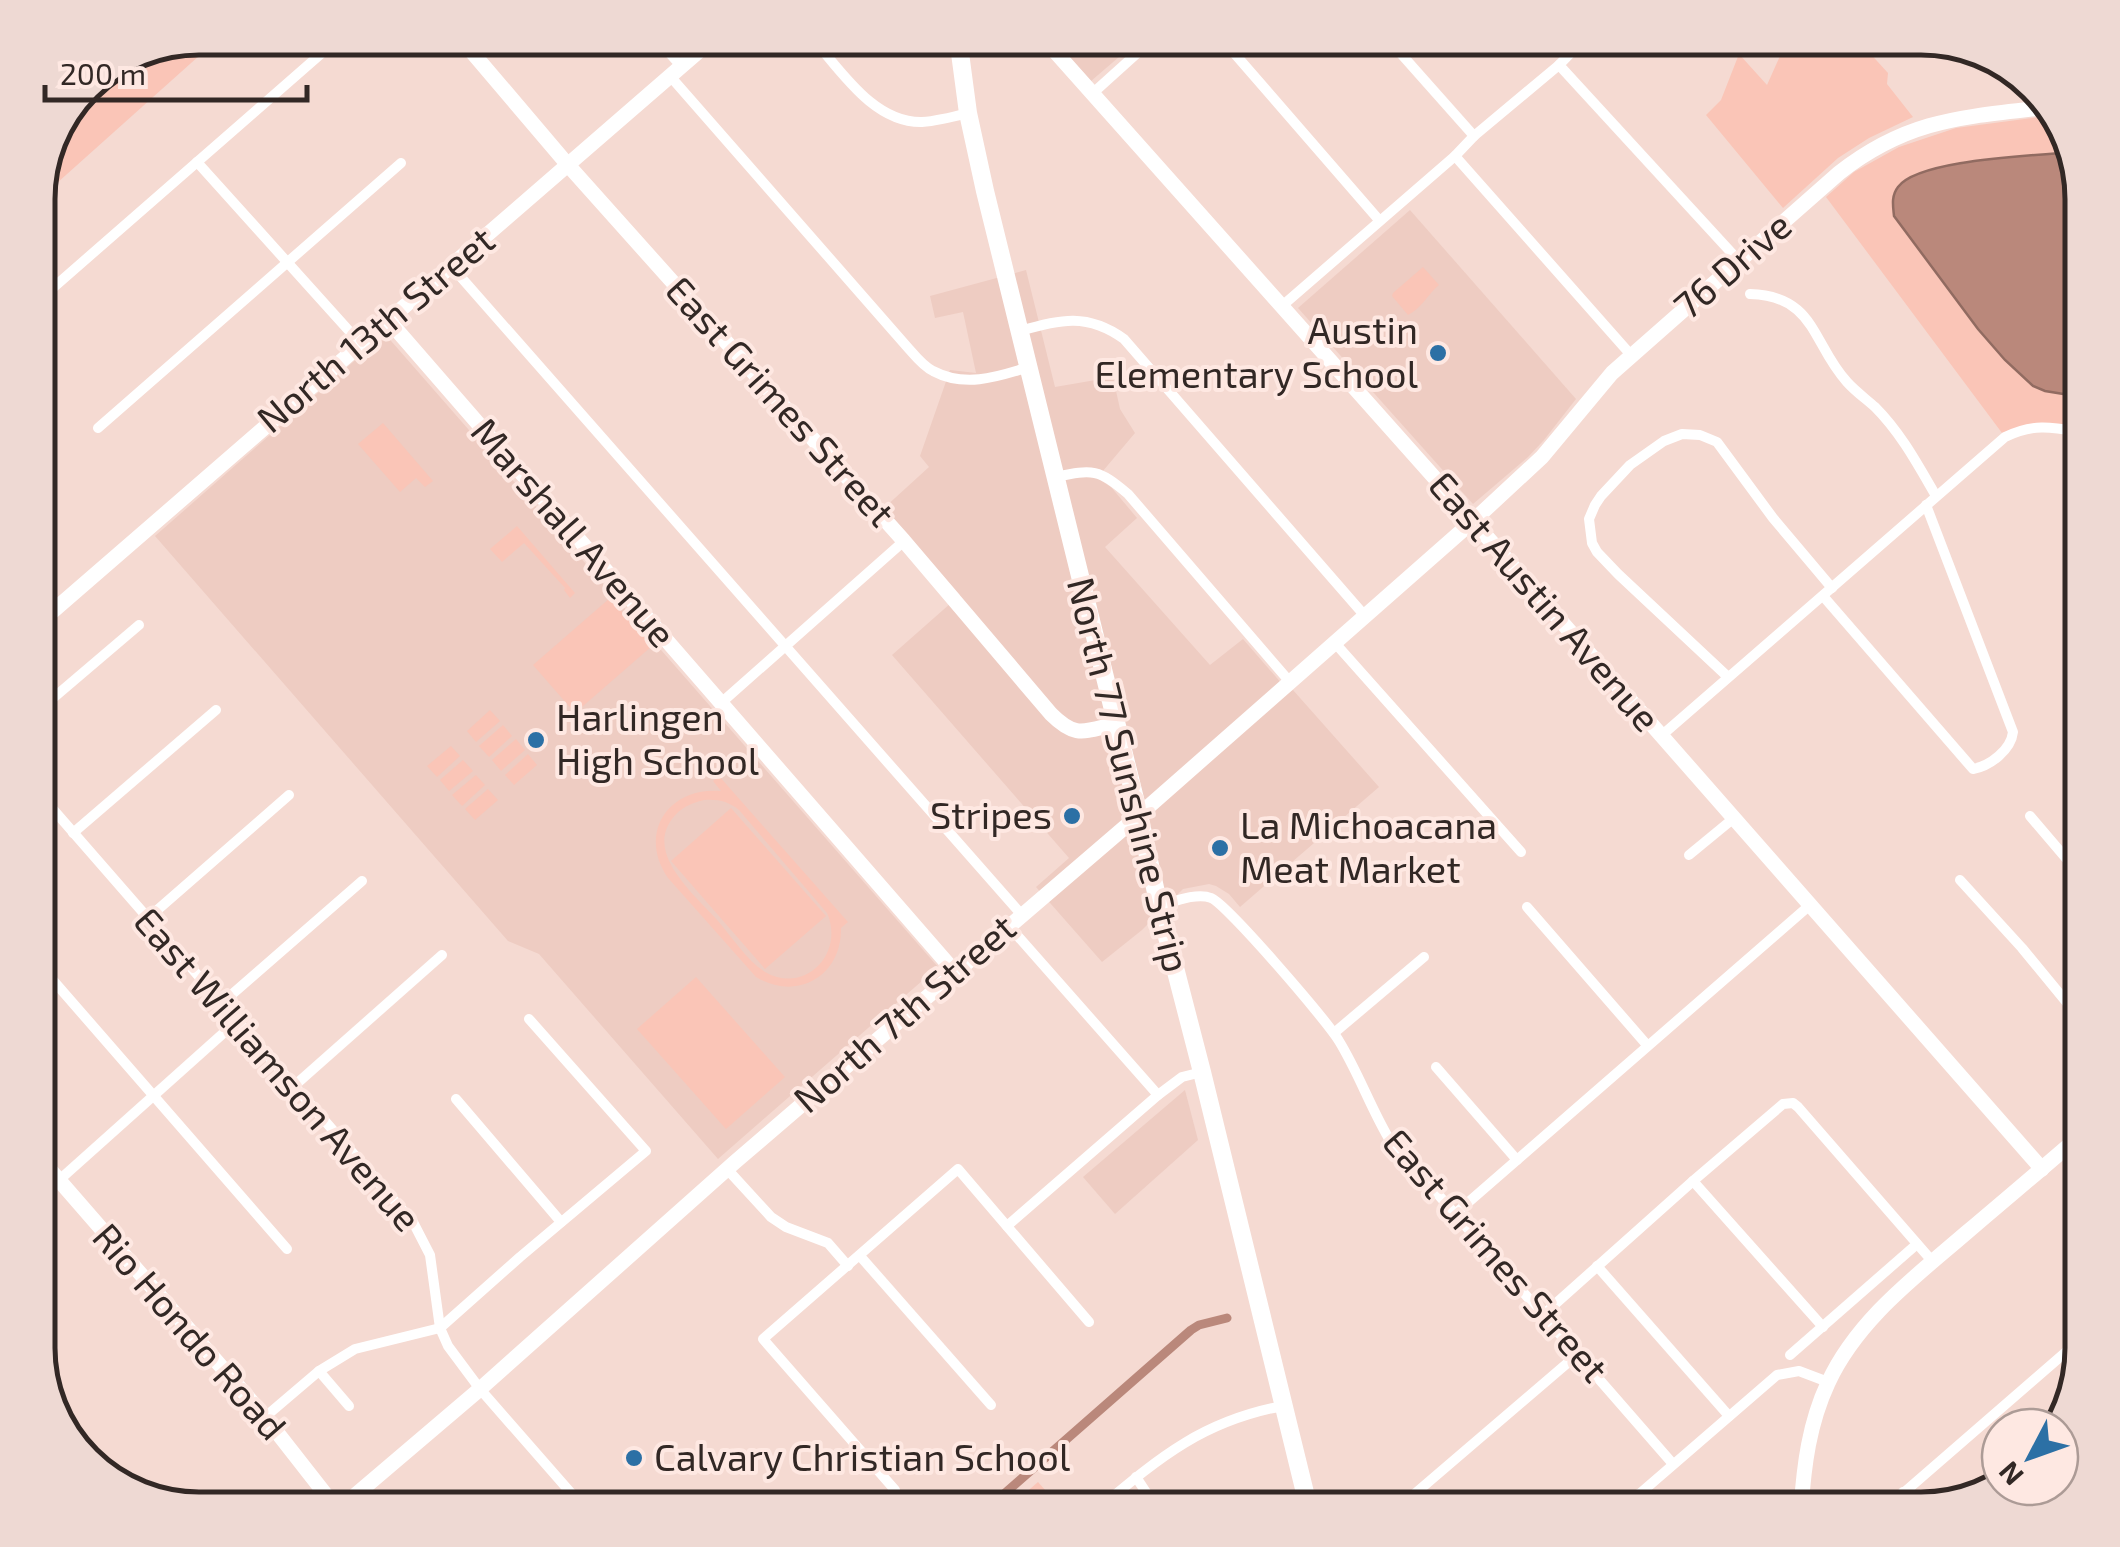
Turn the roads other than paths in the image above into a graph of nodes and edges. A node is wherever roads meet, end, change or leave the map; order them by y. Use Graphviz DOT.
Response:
graph roads {
  1 [pos="320,55"];
  2 [pos="474,55"];
  3 [pos="666,55"];
  4 [pos="694,55"];
  5 [pos="827,55"];
  6 [pos="960,55"];
  7 [pos="1059,55"];
  8 [pos="1135,55"];
  9 [pos="1236,55"];
  10 [pos="1403,55"];
  11 [pos="1567,55"];
  12 [pos="1559,65"];
  13 [pos="675,71"];
  14 [pos="1094,93"];
  15 [pos="2034,110"];
  16 [pos="968,113"];
  17 [pos="1474,136"];
  18 [pos="1454,156"];
  19 [pos="197,162"];
  20 [pos="400,163"];
  21 [pos="568,165"];
  22 [pos="1379,220"];
  23 [pos="1739,261"];
  24 [pos="288,262"];
  25 [pos="452,267"];
  26 [pos="55,285"];
  27 [pos="1750,294"];
  28 [pos="1282,306"];
  29 [pos="389,321"];
  30 [pos="1020,331"];
  31 [pos="360,343"];
  32 [pos="1631,355"];
  33 [pos="1028,367"];
  34 [pos="98,428"];
  35 [pos="2065,429"];
  36 [pos="1055,477"];
  37 [pos="1936,496"];
  38 [pos="1926,505"];
  39 [pos="1473,521"];
  40 [pos="904,541"];
  41 [pos="1827,592"];
  42 [pos="55,609"];
  43 [pos="1364,616"];
  44 [pos="138,625"];
  45 [pos="1335,642"];
  46 [pos="784,646"];
  47 [pos="1728,677"];
  48 [pos="1290,682"];
  49 [pos="55,696"];
  50 [pos="722,703"];
  51 [pos="216,710"];
  52 [pos="1116,724"];
  53 [pos="1661,736"];
  54 [pos="290,794"];
  55 [pos="55,812"];
  56 [pos="1139,814"];
  57 [pos="2030,816"];
  58 [pos="1734,818"];
  59 [pos="73,833"];
  60 [pos="1521,852"];
  61 [pos="1689,856"];
  62 [pos="2065,857"];
  63 [pos="1960,880"];
  64 [pos="362,881"];
  65 [pos="1810,905"];
  66 [pos="1158,906"];
  67 [pos="1527,907"];
  68 [pos="147,919"];
  69 [pos="1014,920"];
  70 [pos="442,955"];
  71 [pos="1424,956"];
  72 [pos="954,972"];
  73 [pos="55,982"];
  74 [pos="2065,1000"];
  75 [pos="222,1003"];
  76 [pos="529,1020"];
  77 [pos="238,1021"];
  78 [pos="1334,1033"];
  79 [pos="1647,1045"];
  80 [pos="1436,1067"];
  81 [pos="1202,1072"];
  82 [pos="294,1086"];
  83 [pos="154,1095"];
  84 [pos="1158,1095"];
  85 [pos="456,1099"];
  86 [pos="2065,1149"];
  87 [pos="1517,1160"];
  88 [pos="727,1169"];
  89 [pos="2042,1170"];
  90 [pos="55,1175"];
  91 [pos="59,1180"];
  92 [pos="1693,1180"];
  93 [pos="55,1184"];
  94 [pos="1456,1213"];
  95 [pos="561,1222"];
  96 [pos="1007,1226"];
  97 [pos="1917,1244"];
  98 [pos="287,1249"];
  99 [pos="860,1256"];
  100 [pos="1932,1262"];
  101 [pos="848,1266"];
  102 [pos="1597,1266"];
  103 [pos="1544,1314"];
  104 [pos="1089,1322"];
  105 [pos="1822,1327"];
  106 [pos="440,1328"];
  107 [pos="2064,1353"];
  108 [pos="1578,1354"];
  109 [pos="1790,1355"];
  110 [pos="319,1371"];
  111 [pos="1828,1382"];
  112 [pos="480,1389"];
  113 [pos="991,1405"];
  114 [pos="349,1406"];
  115 [pos="1283,1406"];
  116 [pos="1729,1416"];
  117 [pos="265,1417"];
  118 [pos="1674,1464"];
  119 [pos="1136,1478"];
  120 [pos="895,1490"];
  121 [pos="324,1492"];
  122 [pos="359,1492"];
  123 [pos="569,1492"];
  124 [pos="1119,1492"];
  125 [pos="1145,1492"];
  126 [pos="1304,1492"];
  127 [pos="1418,1492"];
  128 [pos="1642,1492"];
  129 [pos="1802,1492"];
  130 [pos="1903,1492"];
  1 -- 19 [label="street"];
  2 -- 21 [label="street, East Grimes Street"];
  3 -- 13 [label="street"];
  4 -- 13 [label="street, North 13th Street"];
  5 -- 16 [label="street"];
  6 -- 16 [label="main road, North 77 Sunshine Strip"];
  7 -- 14 [label="street, East Austin Avenue"];
  8 -- 14 [label="street"];
  9 -- 22 [label="street"];
  10 -- 17 [label="street"];
  11 -- 12 [label="street"];
  12 -- 17 [label="street"];
  12 -- 23 [label="street"];
  13 -- 21 [label="street, North 13th Street"];
  13 -- 33 [label="street"];
  14 -- 28 [label="street, East Austin Avenue"];
  15 -- 23 [label="street, 76 Drive"];
  16 -- 30 [label="main road, North 77 Sunshine Strip"];
  17 -- 18 [label="street"];
  18 -- 22 [label="street"];
  18 -- 32 [label="street"];
  19 -- 24 [label="street"];
  19 -- 26 [label="street"];
  20 -- 24 [label="street"];
  21 -- 25 [label="street, North 13th Street"];
  21 -- 40 [label="street, East Grimes Street"];
  22 -- 28 [label="street"];
  23 -- 32 [label="street, 76 Drive"];
  24 -- 31 [label="street"];
  24 -- 34 [label="street"];
  25 -- 29 [label="street, North 13th Street"];
  25 -- 46 [label="street"];
  27 -- 37 [label="street"];
  28 -- 39 [label="street, East Austin Avenue"];
  29 -- 31 [label="street, North 13th Street"];
  29 -- 50 [label="street, Marshall Avenue"];
  30 -- 33 [label="main road, North 77 Sunshine Strip"];
  30 -- 43 [label="street"];
  31 -- 42 [label="street, North 13th Street"];
  32 -- 39 [label="street, 76 Drive"];
  33 -- 36 [label="main road, North 77 Sunshine Strip"];
  35 -- 37 [label="street"];
  36 -- 48 [label="street"];
  36 -- 52 [label="main road, North 77 Sunshine Strip"];
  37 -- 38 [label="street"];
  38 -- 41 [label="street"];
  38 -- 41 [label="street"];
  39 -- 43 [label="street, North 7th Street"];
  39 -- 53 [label="street, East Austin Avenue"];
  40 -- 46 [label="street"];
  40 -- 52 [label="street, East Grimes Street"];
  41 -- 47 [label="street"];
  41 -- 47 [label="street"];
  43 -- 45 [label="street, North 7th Street"];
  44 -- 49 [label="street"];
  45 -- 48 [label="street, North 7th Street"];
  45 -- 60 [label="street"];
  46 -- 50 [label="street"];
  46 -- 69 [label="street"];
  47 -- 53 [label="street"];
  48 -- 56 [label="street, North 7th Street"];
  50 -- 72 [label="street, Marshall Avenue"];
  51 -- 59 [label="street"];
  52 -- 56 [label="main road, North 77 Sunshine Strip"];
  53 -- 58 [label="street, East Austin Avenue"];
  54 -- 68 [label="street"];
  55 -- 59 [label="street, East Williamson Avenue"];
  56 -- 66 [label="main road, North 77 Sunshine Strip"];
  56 -- 69 [label="street, North 7th Street"];
  57 -- 62 [label="street"];
  58 -- 61 [label="street"];
  58 -- 65 [label="street, East Austin Avenue"];
  59 -- 68 [label="street, East Williamson Avenue"];
  63 -- 74 [label="street"];
  64 -- 75 [label="street"];
  65 -- 79 [label="street"];
  65 -- 89 [label="street, East Austin Avenue"];
  66 -- 78 [label="street, East Grimes Street"];
  66 -- 81 [label="main road, North 77 Sunshine Strip"];
  67 -- 79 [label="street"];
  68 -- 75 [label="street, East Williamson Avenue"];
  69 -- 72 [label="street, North 7th Street"];
  69 -- 84 [label="street"];
  70 -- 82 [label="street"];
  71 -- 78 [label="street"];
  72 -- 88 [label="street, North 7th Street"];
  73 -- 83 [label="street"];
  75 -- 77 [label="street, East Williamson Avenue"];
  76 -- 95 [label="street"];
  77 -- 82 [label="street, East Williamson Avenue"];
  77 -- 83 [label="street"];
  78 -- 94 [label="street, East Grimes Street"];
  79 -- 87 [label="street"];
  80 -- 87 [label="street"];
  81 -- 84 [label="street"];
  81 -- 115 [label="main road, North 77 Sunshine Strip"];
  82 -- 106 [label="street, East Williamson Avenue"];
  83 -- 91 [label="street"];
  83 -- 98 [label="street"];
  84 -- 96 [label="street"];
  85 -- 95 [label="street"];
  86 -- 89 [label="street"];
  87 -- 94 [label="street"];
  88 -- 101 [label="street"];
  88 -- 112 [label="street, North 7th Street"];
  89 -- 100 [label="street"];
  90 -- 91 [label="street, Rio Hondo Road"];
  91 -- 93 [label="street"];
  91 -- 117 [label="street, Rio Hondo Road"];
  92 -- 97 [label="street"];
  92 -- 102 [label="street"];
  92 -- 105 [label="street"];
  94 -- 103 [label="street, East Grimes Street"];
  95 -- 106 [label="street"];
  96 -- 99 [label="street"];
  96 -- 104 [label="street"];
  97 -- 100 [label="street"];
  97 -- 105 [label="street"];
  99 -- 101 [label="street"];
  99 -- 113 [label="street"];
  100 -- 111 [label="street"];
  101 -- 120 [label="street"];
  102 -- 103 [label="street"];
  102 -- 116 [label="street"];
  103 -- 108 [label="street, East Grimes Street"];
  105 -- 109 [label="street"];
  106 -- 110 [label="street"];
  106 -- 112 [label="street, East Williamson Avenue"];
  107 -- 130 [label="street"];
  108 -- 118 [label="street, East Grimes Street"];
  108 -- 127 [label="street"];
  110 -- 114 [label="street"];
  110 -- 117 [label="street"];
  111 -- 116 [label="street"];
  111 -- 129 [label="street"];
  112 -- 122 [label="street, North 7th Street"];
  112 -- 123 [label="street, East Williamson Avenue"];
  115 -- 119 [label="street"];
  115 -- 126 [label="main road, North 77 Sunshine Strip"];
  116 -- 118 [label="street"];
  117 -- 121 [label="street, Rio Hondo Road"];
  118 -- 128 [label="street"];
  119 -- 124 [label="street"];
  119 -- 125 [label="street"];
}
